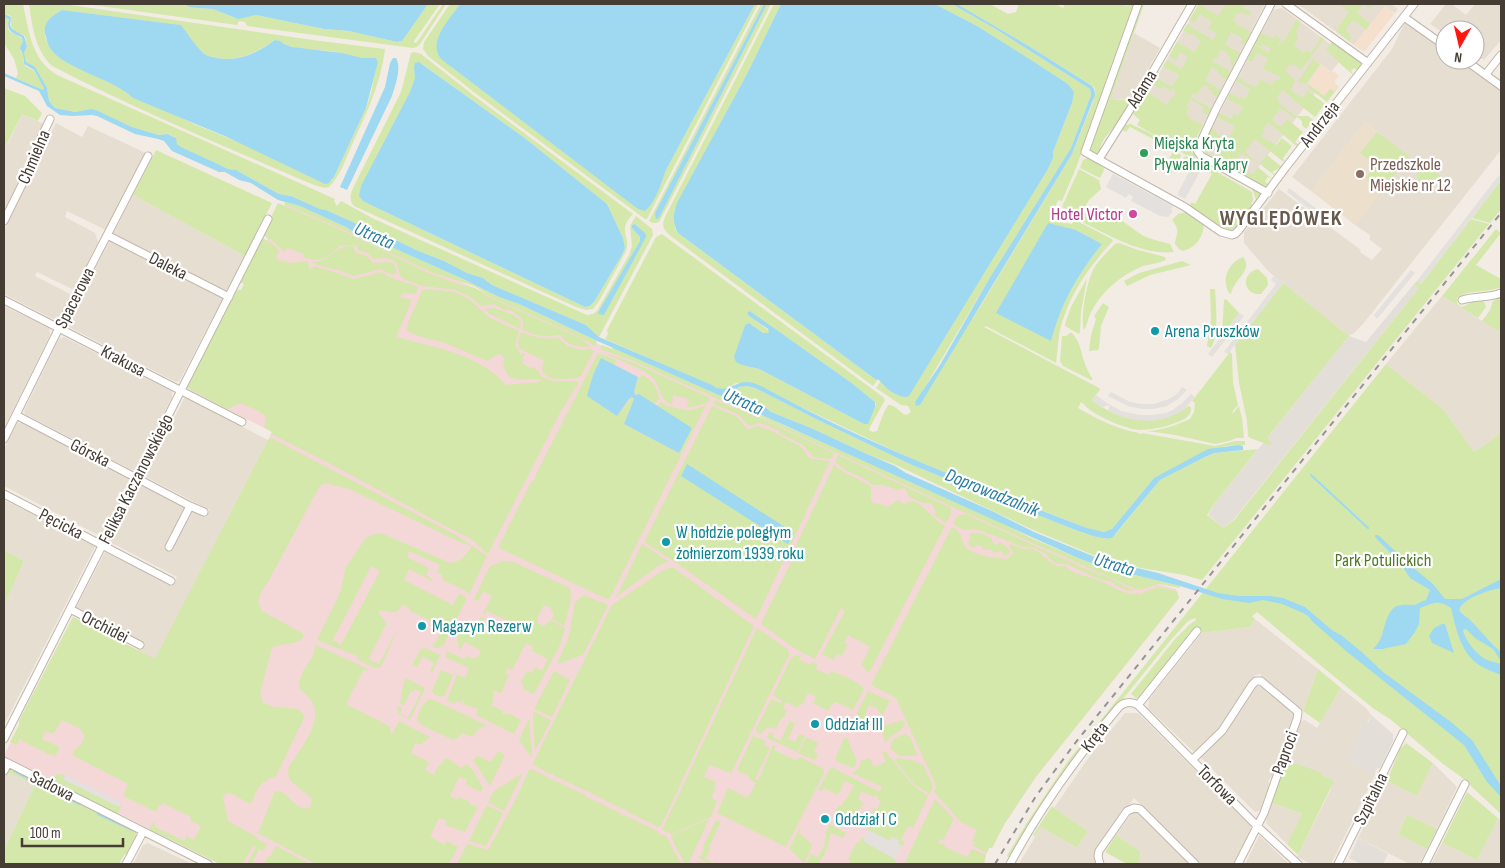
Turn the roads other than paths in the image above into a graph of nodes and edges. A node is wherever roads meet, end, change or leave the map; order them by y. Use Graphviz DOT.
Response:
graph roads {
  1 [pos="1138,4"];
  2 [pos="1192,4"];
  3 [pos="1271,4"];
  4 [pos="1286,4"];
  5 [pos="1414,4"];
  6 [pos="1404,17"];
  7 [pos="1435,39"];
  8 [pos="1501,55"];
  9 [pos="1368,63"];
  10 [pos="1480,70"];
  11 [pos="1486,74"];
  12 [pos="1501,86"];
  13 [pos="50,119"];
  14 [pos="148,156"];
  15 [pos="1099,159"];
  16 [pos="1268,193"];
  17 [pos="268,219"];
  18 [pos="4,221"];
  19 [pos="107,235"];
  20 [pos="1501,293"];
  21 [pos="229,297"];
  22 [pos="4,300"];
  23 [pos="1462,300"];
  24 [pos="59,328"];
  25 [pos="180,391"];
  26 [pos="16,415"];
  27 [pos="242,422"];
  28 [pos="4,439"];
  29 [pos="136,476"];
  30 [pos="4,494"];
  31 [pos="190,506"];
  32 [pos="204,512"];
  33 [pos="102,545"];
  34 [pos="169,547"];
  35 [pos="171,581"];
  36 [pos="70,608"];
  37 [pos="1197,631"];
  38 [pos="140,645"];
  39 [pos="1138,705"];
  40 [pos="1403,733"];
  41 [pos="4,739"];
  42 [pos="1192,760"];
  43 [pos="6,762"];
  44 [pos="4,771"];
  45 [pos="1465,784"];
  46 [pos="1257,826"];
  47 [pos="143,832"];
  48 [pos="126,864"];
  49 [pos="208,864"];
  50 [pos="1010,864"];
  51 [pos="1100,864"];
  52 [pos="1195,864"];
  53 [pos="1238,864"];
  54 [pos="1298,864"];
  55 [pos="1338,864"];
  56 [pos="1425,864"];
  1 -- 15 [label="street"];
  2 -- 15 [label="street, Adama"];
  3 -- 16 [label="street"];
  4 -- 9 [label="street"];
  5 -- 6 [label="street, Andrzeja"];
  6 -- 7 [label="street"];
  6 -- 9 [label="street, Andrzeja"];
  8 -- 11 [label="street"];
  9 -- 16 [label="street, Andrzeja"];
  10 -- 11 [label="street"];
  11 -- 12 [label="street"];
  13 -- 18 [label="street, Chmielna"];
  14 -- 19 [label="street, Spacerowa"];
  15 -- 16 [label="street, Andrzeja"];
  17 -- 21 [label="street, Feliksa Kaczanowskiego"];
  19 -- 21 [label="street, Daleka"];
  19 -- 24 [label="street, Spacerowa"];
  20 -- 23 [label="street"];
  21 -- 25 [label="street, Feliksa Kaczanowskiego"];
  22 -- 24 [label="street, Krakusa"];
  24 -- 25 [label="street, Krakusa"];
  24 -- 26 [label="street, Spacerowa"];
  25 -- 27 [label="street, Krakusa"];
  25 -- 29 [label="street, Feliksa Kaczanowskiego"];
  26 -- 28 [label="street, Spacerowa"];
  26 -- 29 [label="street, Górska"];
  29 -- 31 [label="street, Górska"];
  29 -- 33 [label="street, Feliksa Kaczanowskiego"];
  30 -- 33 [label="street, Pęcicka"];
  31 -- 32 [label="street, Górska"];
  31 -- 34 [label="street"];
  33 -- 35 [label="street, Pęcicka"];
  33 -- 36 [label="street, Feliksa Kaczanowskiego"];
  36 -- 38 [label="street, Orchidei"];
  36 -- 41 [label="street, Feliksa Kaczanowskiego"];
  37 -- 39 [label="street"];
  39 -- 42 [label="street, Torfowa"];
  39 -- 50 [label="street, Kręta"];
  40 -- 55 [label="street, Szpitalna"];
  42 -- 46 [label="street, Torfowa"];
  42 -- 46 [label="street, Paproci"];
  43 -- 44 [label="street"];
  43 -- 47 [label="street, Sadowa"];
  45 -- 56 [label="street"];
  46 -- 53 [label="street"];
  46 -- 54 [label="street, Torfowa"];
  47 -- 48 [label="street"];
  47 -- 49 [label="street, Sadowa"];
  51 -- 52 [label="street"];
}
